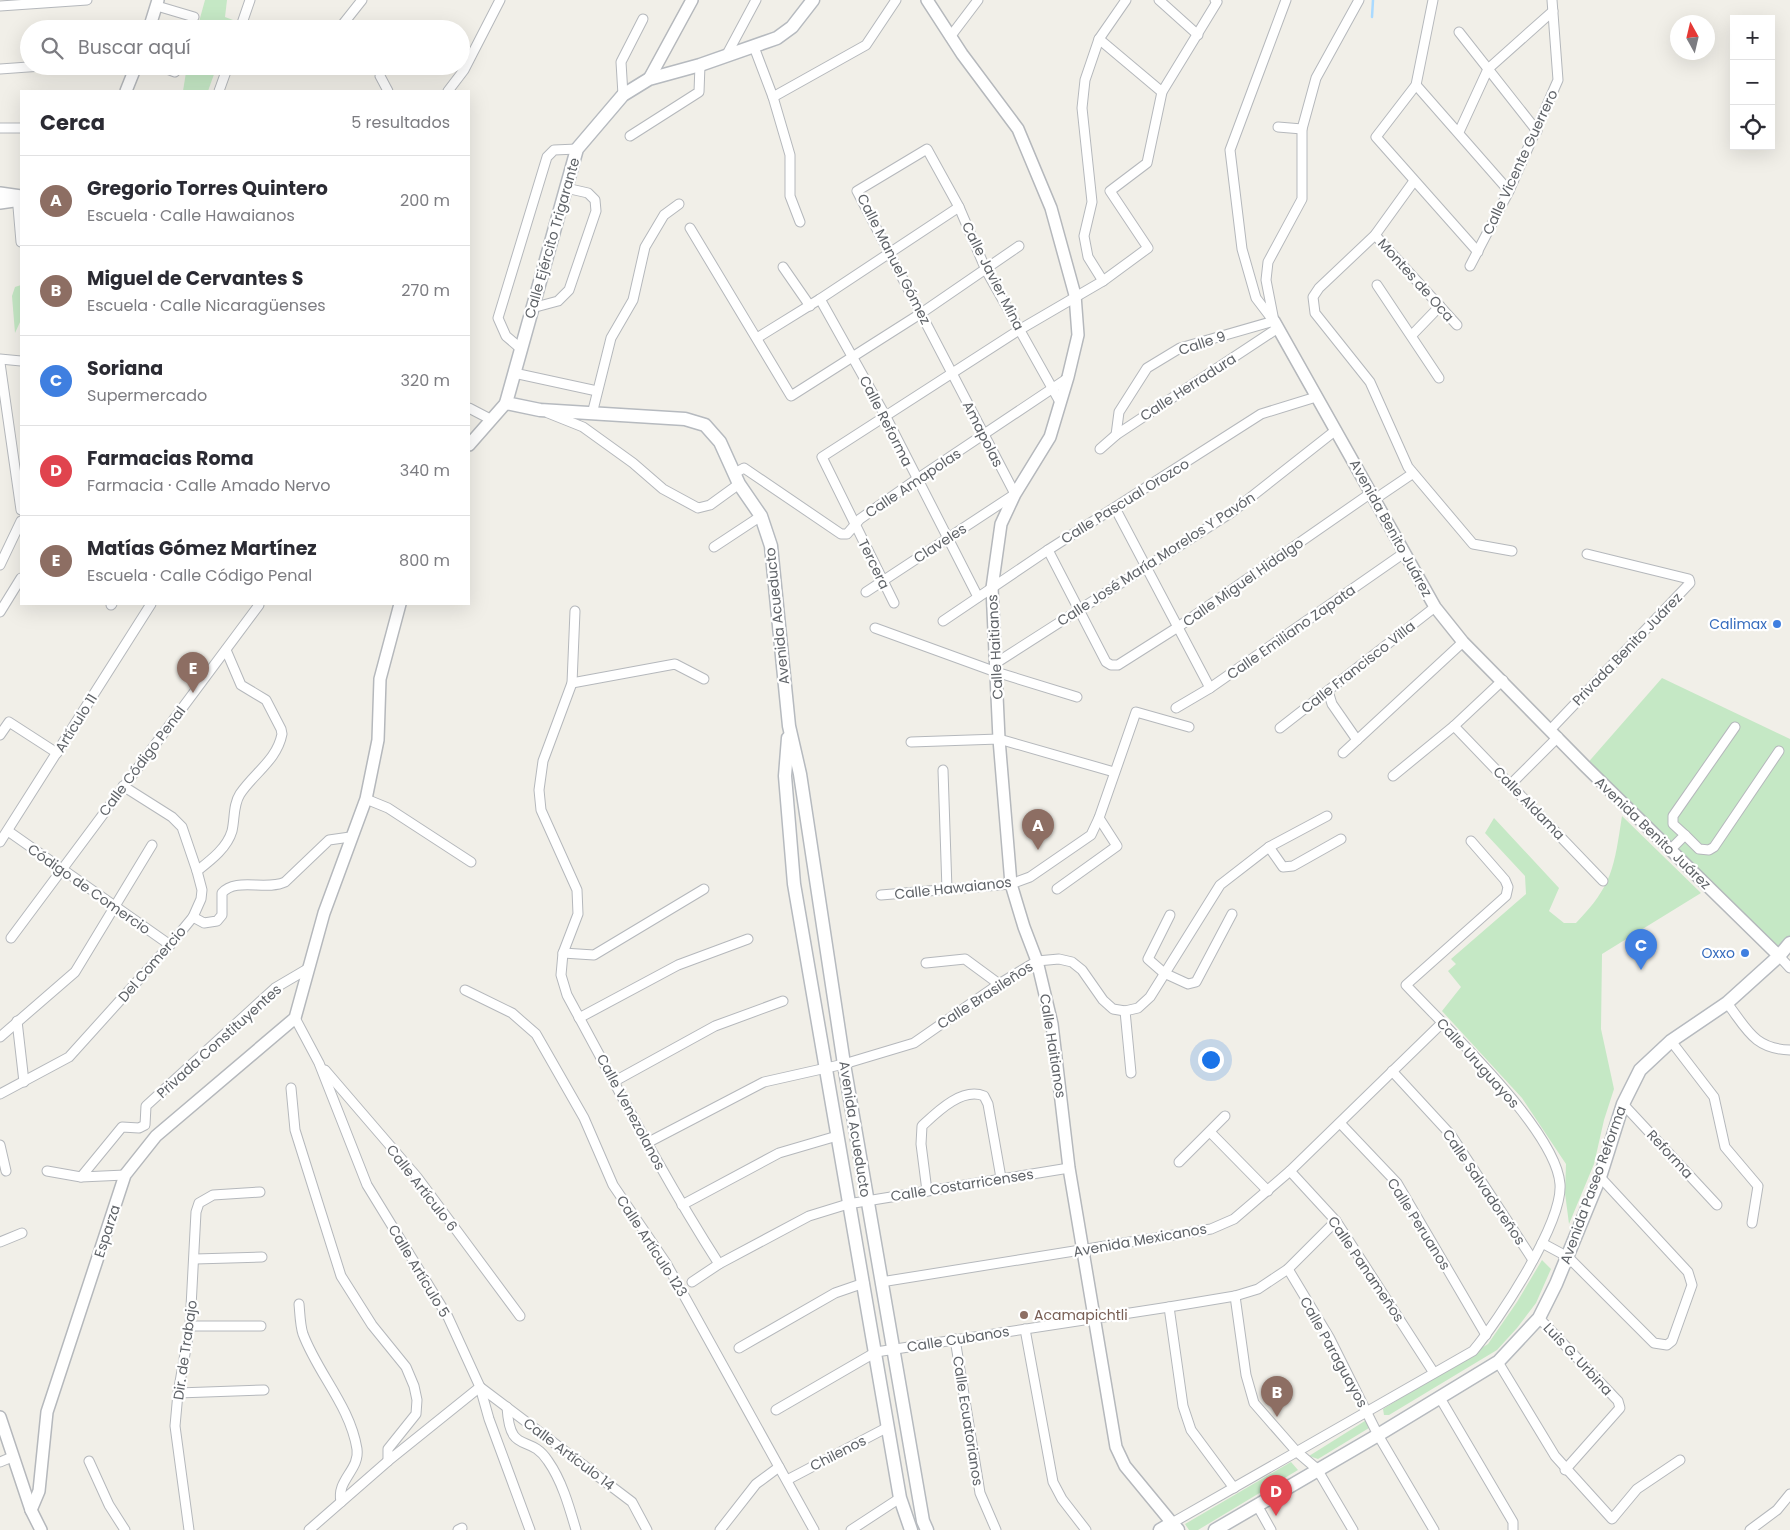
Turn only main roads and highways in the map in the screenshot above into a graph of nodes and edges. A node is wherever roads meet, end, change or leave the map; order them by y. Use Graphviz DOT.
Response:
graph roads {
  1 [pos="813,0"];
  2 [pos="506,402"];
  3 [pos="789,726"];
  4 [pos="1790,942"];
  5 [pos="1175,1527"];
  6 [pos="911,1530"];
  7 [pos="927,1530"];
  8 [pos="1160,1530"];
  9 [pos="1215,1530"];
  1 -- 2 [label="main road, Calle Ejército Trigarante"];
  2 -- 3 [label="main road, Avenida Acueducto"];
  3 -- 6 [label="main road, Avenida Acueducto"];
  3 -- 7 [label="main road, Avenida Acueducto"];
  4 -- 9 [label="main road, Avenida Paseo Reforma"];
  5 -- 8 [label="main road, Avenida Paseo Reforma"];
}
